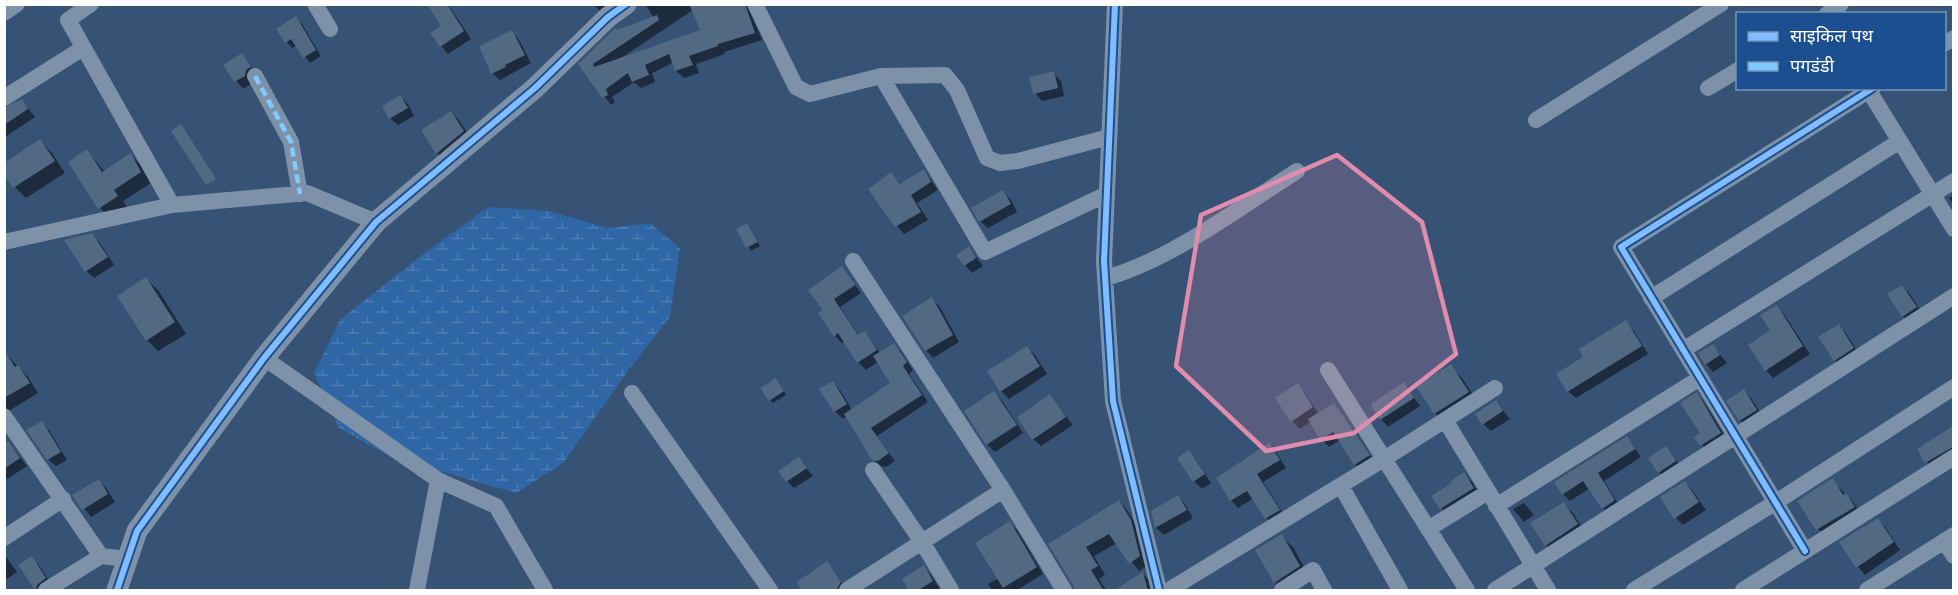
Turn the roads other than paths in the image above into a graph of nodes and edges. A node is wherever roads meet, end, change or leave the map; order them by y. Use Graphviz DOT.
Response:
graph roads {
  1 [pos="17,4"];
  2 [pos="91,4"];
  3 [pos="315,4"];
  4 [pos="626,4"];
  5 [pos="755,4"];
  6 [pos="1115,4"];
  7 [pos="1721,4"];
  8 [pos="4,12"];
  9 [pos="330,29"];
  10 [pos="83,48"];
  11 [pos="1736,71"];
  12 [pos="255,76"];
  13 [pos="881,76"];
  14 [pos="1708,88"];
  15 [pos="1871,90"];
  16 [pos="4,98"];
  17 [pos="1536,120"];
  18 [pos="1109,137"];
  19 [pos="1900,141"];
  20 [pos="1297,171"];
  21 [pos="1953,181"];
  22 [pos="300,194"];
  23 [pos="1107,194"];
  24 [pos="1932,194"];
  25 [pos="172,205"];
  26 [pos="376,222"];
  27 [pos="1953,229"];
  28 [pos="4,242"];
  29 [pos="853,261"];
  30 [pos="1106,278"];
  31 [pos="1953,296"];
  32 [pos="1651,298"];
  33 [pos="1683,350"];
  34 [pos="264,358"];
  35 [pos="1328,370"];
  36 [pos="1700,378"];
  37 [pos="1953,387"];
  38 [pos="1495,388"];
  39 [pos="632,393"];
  40 [pos="4,416"];
  41 [pos="1445,420"];
  42 [pos="10,434"];
  43 [pos="1735,436"];
  44 [pos="1953,457"];
  45 [pos="1384,459"];
  46 [pos="873,470"];
  47 [pos="438,480"];
  48 [pos="1341,486"];
  49 [pos="1003,490"];
  50 [pos="63,499"];
  51 [pos="1492,499"];
  52 [pos="1776,502"];
  53 [pos="1428,529"];
  54 [pos="4,538"];
  55 [pos="1949,538"];
  56 [pos="922,542"];
  57 [pos="1805,551"];
  58 [pos="101,556"];
  59 [pos="1953,556"];
  60 [pos="128,559"];
  61 [pos="1533,567"];
  62 [pos="46,591"];
  63 [pos="117,591"];
  64 [pos="417,591"];
  65 [pos="545,591"];
  66 [pos="770,591"];
  67 [pos="848,591"];
  68 [pos="951,591"];
  69 [pos="1064,591"];
  70 [pos="1159,591"];
  71 [pos="1169,591"];
  72 [pos="1282,591"];
  73 [pos="1324,591"];
  74 [pos="1400,591"];
  75 [pos="1467,591"];
  76 [pos="1495,591"];
  77 [pos="1548,591"];
  78 [pos="1634,591"];
  79 [pos="1743,591"];
  80 [pos="1866,591"];
  1 -- 8 [label="street"];
  2 -- 10 [label="street"];
  3 -- 9 [label="street"];
  4 -- 26 [label="street"];
  5 -- 13 [label="street"];
  6 -- 18 [label="street"];
  7 -- 17 [label="street"];
  10 -- 16 [label="street"];
  10 -- 25 [label="street"];
  11 -- 14 [label="street"];
  12 -- 22 [label="street"];
  13 -- 18 [label="street"];
  13 -- 23 [label="street"];
  15 -- 19 [label="street"];
  15 -- 32 [label="street"];
  18 -- 23 [label="street"];
  19 -- 24 [label="street"];
  19 -- 32 [label="street"];
  20 -- 30 [label="street"];
  21 -- 24 [label="street"];
  22 -- 25 [label="street"];
  22 -- 26 [label="street"];
  23 -- 30 [label="street"];
  24 -- 27 [label="street"];
  24 -- 33 [label="street"];
  25 -- 28 [label="street"];
  26 -- 34 [label="street"];
  29 -- 49 [label="street"];
  30 -- 70 [label="street"];
  31 -- 43 [label="street"];
  32 -- 33 [label="street"];
  33 -- 36 [label="street"];
  34 -- 47 [label="street"];
  34 -- 60 [label="street"];
  35 -- 45 [label="street"];
  36 -- 43 [label="street"];
  36 -- 51 [label="street"];
  37 -- 52 [label="street"];
  38 -- 41 [label="street"];
  39 -- 66 [label="street"];
  40 -- 42 [label="street"];
  41 -- 45 [label="street"];
  41 -- 51 [label="street"];
  42 -- 50 [label="street"];
  43 -- 52 [label="street"];
  43 -- 61 [label="street"];
  44 -- 57 [label="street"];
  45 -- 48 [label="street"];
  45 -- 53 [label="street"];
  46 -- 56 [label="street"];
  47 -- 64 [label="street"];
  47 -- 65 [label="street"];
  48 -- 71 [label="street"];
  48 -- 74 [label="street"];
  49 -- 56 [label="street"];
  49 -- 69 [label="street"];
  50 -- 54 [label="street"];
  50 -- 58 [label="street"];
  51 -- 53 [label="street"];
  51 -- 61 [label="street"];
  52 -- 57 [label="street"];
  52 -- 78 [label="street"];
  53 -- 75 [label="street"];
  55 -- 59 [label="street"];
  55 -- 80 [label="street"];
  56 -- 67 [label="street"];
  56 -- 68 [label="street"];
  57 -- 79 [label="street"];
  58 -- 60 [label="street"];
  58 -- 62 [label="street"];
  60 -- 63 [label="street"];
  61 -- 76 [label="street"];
  61 -- 77 [label="street"];
  72 -- 73 [label="street"];
}
